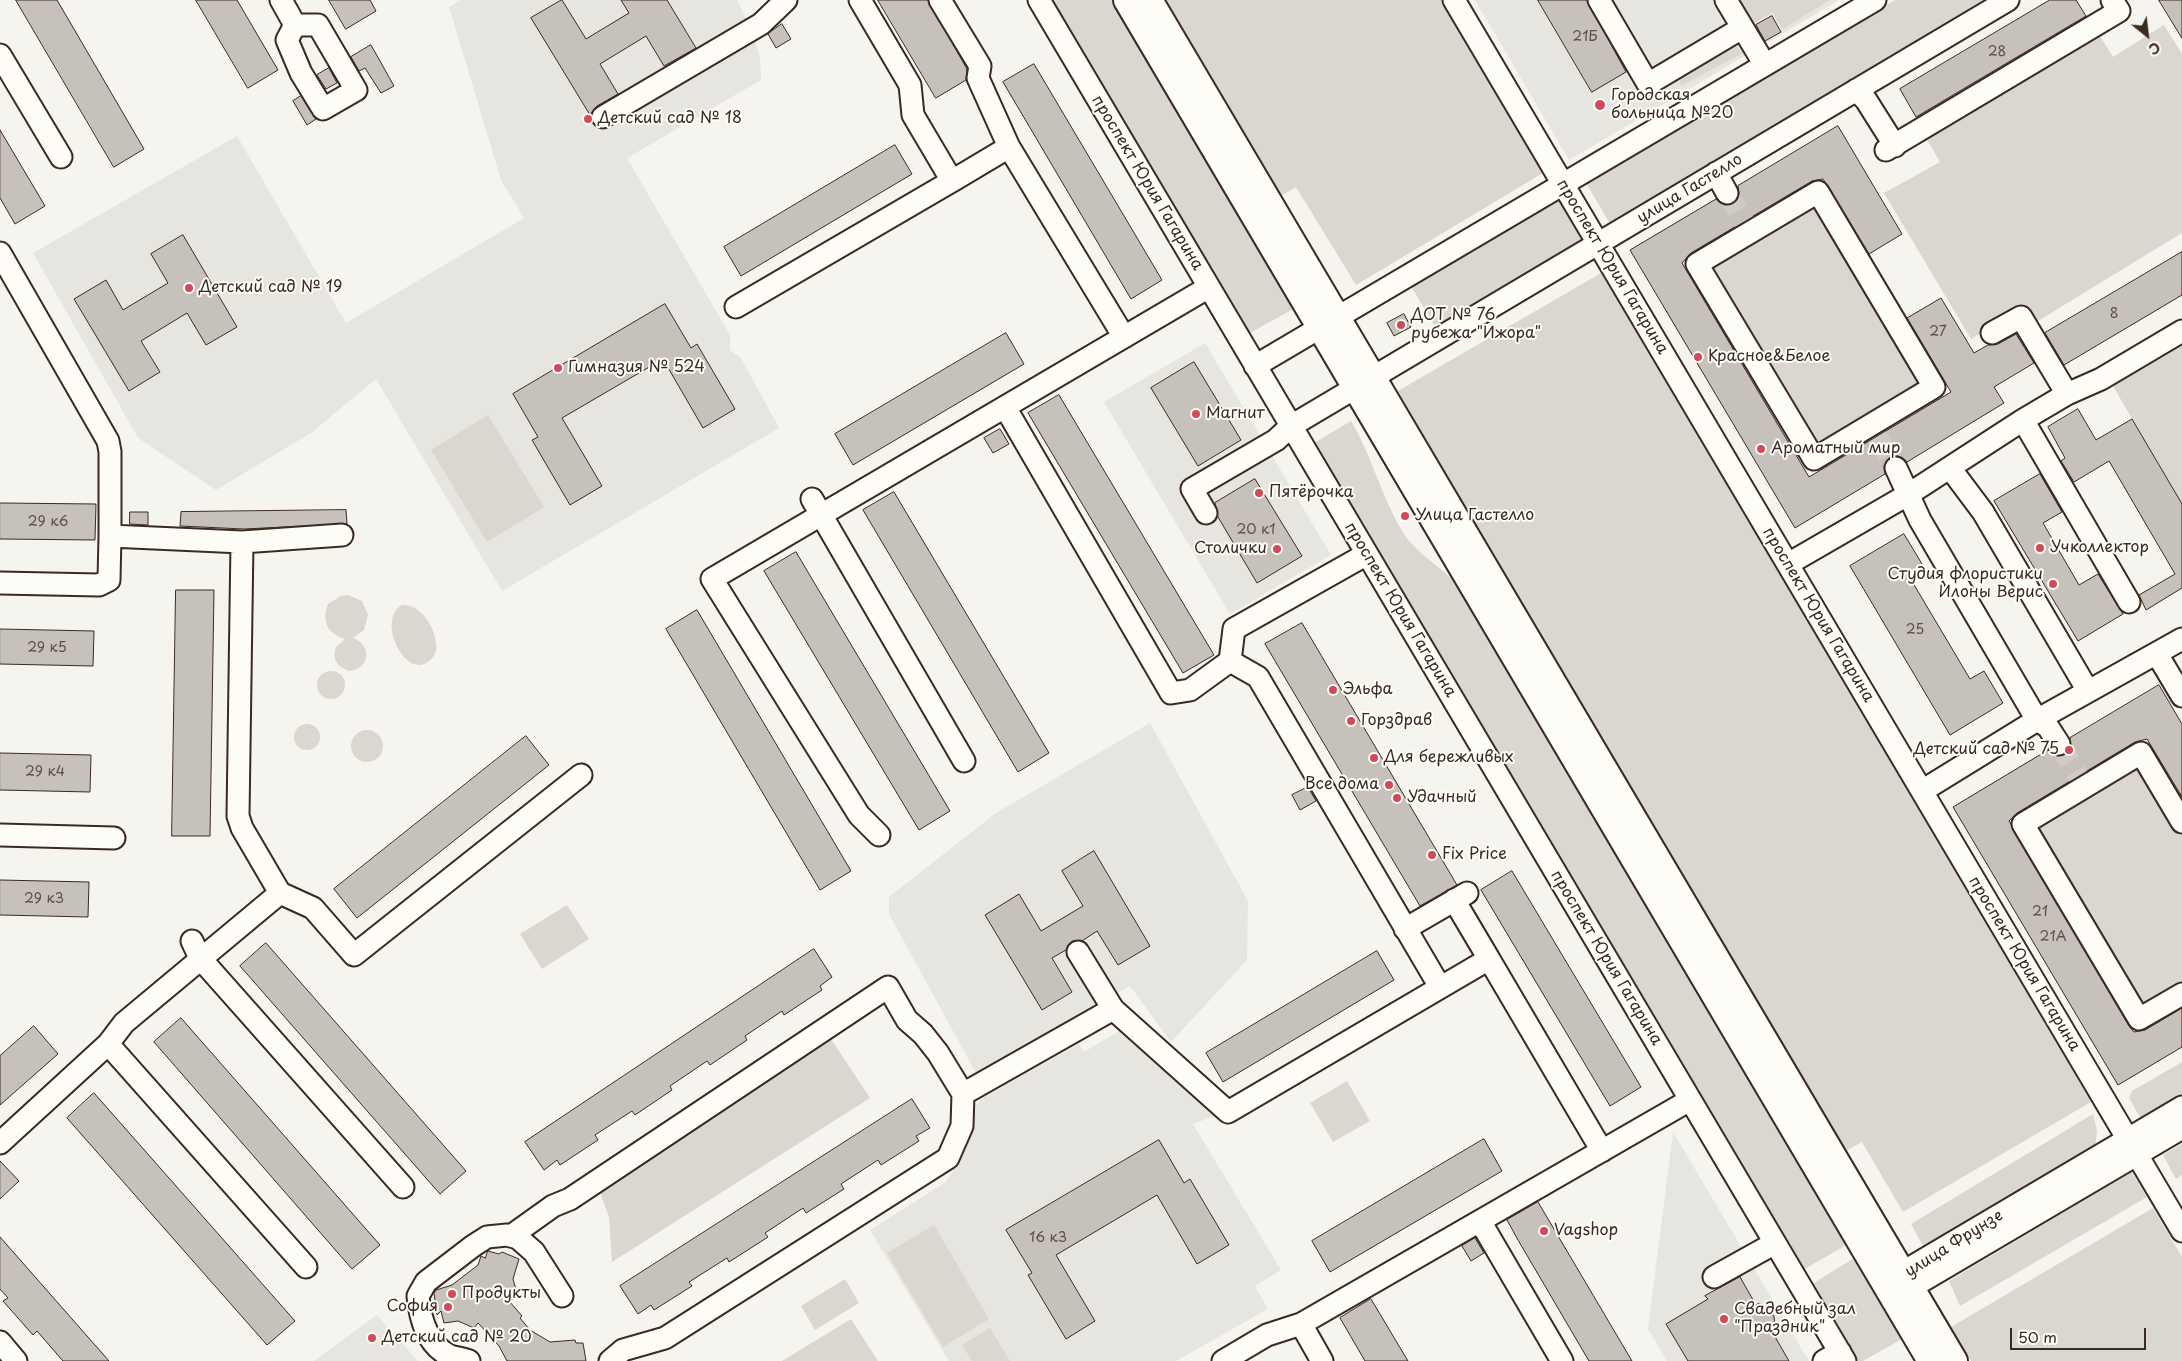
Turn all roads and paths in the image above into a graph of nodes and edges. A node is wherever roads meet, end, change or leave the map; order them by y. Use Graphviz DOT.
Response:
graph roads {
  1 [pos="281,0"];
  2 [pos="786,0"];
  3 [pos="860,0"];
  4 [pos="940,0"];
  5 [pos="1039,0"];
  6 [pos="1127,0"];
  7 [pos="1149,0"];
  8 [pos="1454,0"];
  9 [pos="1599,0"];
  10 [pos="1726,0"];
  11 [pos="1875,0"];
  12 [pos="2008,0"];
  13 [pos="2112,0"];
  14 [pos="765,8"];
  15 [pos="295,25"];
  16 [pos="1742,28"];
  17 [pos="0,54"];
  18 [pos="1765,65"];
  19 [pos="1856,90"];
  20 [pos="603,118"];
  21 [pos="1009,147"];
  22 [pos="61,157"];
  23 [pos="1716,173"];
  24 [pos="952,181"];
  25 [pos="1563,184"];
  26 [pos="1727,192"];
  27 [pos="1598,244"];
  28 [pos="0,253"];
  29 [pos="1209,287"];
  30 [pos="736,307"];
  31 [pos="1329,323"];
  32 [pos="2182,331"];
  33 [pos="1992,333"];
  34 [pos="1124,337"];
  35 [pos="1255,366"];
  36 [pos="1364,383"];
  37 [pos="2067,394"];
  38 [pos="1005,407"];
  39 [pos="2023,420"];
  40 [pos="1291,426"];
  41 [pos="1874,431"];
  42 [pos="1896,468"];
  43 [pos="1950,468"];
  44 [pos="1910,494"];
  45 [pos="817,507"];
  46 [pos="1206,513"];
  47 [pos="342,535"];
  48 [pos="110,536"];
  49 [pos="242,542"];
  50 [pos="1367,554"];
  51 [pos="1788,564"];
  52 [pos="0,583"];
  53 [pos="2129,602"];
  54 [pos="2182,639"];
  55 [pos="2157,654"];
  56 [pos="1230,661"];
  57 [pos="2088,691"];
  58 [pos="2182,696"];
  59 [pos="2037,720"];
  60 [pos="2059,744"];
  61 [pos="964,761"];
  62 [pos="581,776"];
  63 [pos="1922,791"];
  64 [pos="2182,822"];
  65 [pos="0,836"];
  66 [pos="879,836"];
  67 [pos="114,838"];
  68 [pos="280,893"];
  69 [pos="1405,929"];
  70 [pos="196,949"];
  71 [pos="1078,952"];
  72 [pos="1489,958"];
  73 [pos="1440,987"];
  74 [pos="2182,994"];
  75 [pos="1113,1008"];
  76 [pos="108,1044"];
  77 [pos="964,1094"];
  78 [pos="1690,1100"];
  79 [pos="2182,1107"];
  80 [pos="2182,1128"];
  81 [pos="0,1142"];
  82 [pos="2133,1147"];
  83 [pos="1602,1151"];
  84 [pos="403,1187"];
  85 [pos="1480,1221"];
  86 [pos="2182,1231"];
  87 [pos="511,1236"];
  88 [pos="1775,1243"];
  89 [pos="306,1266"];
  90 [pos="1714,1277"];
  91 [pos="1901,1283"];
  92 [pos="562,1296"];
  93 [pos="1301,1324"];
  94 [pos="0,1342"];
  95 [pos="1836,1358"];
  96 [pos="16,1361"];
  97 [pos="469,1361"];
  98 [pos="610,1361"];
  99 [pos="1223,1361"];
  100 [pos="1322,1361"];
  101 [pos="1562,1361"];
  102 [pos="1932,1361"];
  103 [pos="1954,1361"];
  1 -- 15 [label="street"];
  2 -- 14 [label="street"];
  3 -- 24 [label="street"];
  4 -- 21 [label="street"];
  5 -- 29 [label="street, проспект Юрия Гагарина"];
  6 -- 31 [label="main road"];
  7 -- 31 [label="main road"];
  8 -- 25 [label="street, проспект Юрия Гагарина"];
  9 -- 16 [label="street"];
  10 -- 16 [label="street"];
  11 -- 18 [label="street"];
  12 -- 19 [label="street, улица Гастелло"];
  13 -- 19 [label="street"];
  14 -- 20 [label="street"];
  16 -- 18 [label="street"];
  17 -- 22 [label="street"];
  18 -- 25 [label="street"];
  19 -- 23 [label="street, улица Гастелло"];
  21 -- 24 [label="street"];
  21 -- 34 [label="street"];
  23 -- 26 [label="street"];
  23 -- 27 [label="street, улица Гастелло"];
  24 -- 30 [label="street"];
  25 -- 27 [label="street, проспект Юрия Гагарина"];
  25 -- 31 [label="street"];
  27 -- 36 [label="street, улица Гастелло"];
  27 -- 51 [label="street, проспект Юрия Гагарина"];
  28 -- 48 [label="street"];
  29 -- 34 [label="street"];
  29 -- 35 [label="street, проспект Юрия Гагарина"];
  31 -- 35 [label="street"];
  31 -- 36 [label="main road"];
  32 -- 37 [label="street"];
  33 -- 37 [label="street"];
  34 -- 38 [label="street"];
  35 -- 40 [label="street, проспект Юрия Гагарина"];
  36 -- 40 [label="street"];
  36 -- 91 [label="main road"];
  37 -- 39 [label="street"];
  38 -- 45 [label="street"];
  38 -- 56 [label="street"];
  39 -- 43 [label="street"];
  39 -- 53 [label="street"];
  40 -- 46 [label="street"];
  40 -- 50 [label="street, проспект Юрия Гагарина"];
  41 -- 41 [label="street"];
  42 -- 44 [label="street"];
  43 -- 44 [label="street"];
  43 -- 57 [label="street"];
  44 -- 51 [label="street"];
  44 -- 59 [label="street"];
  45 -- 61 [label="street"];
  45 -- 66 [label="street"];
  47 -- 49 [label="street"];
  48 -- 49 [label="street"];
  48 -- 52 [label="street"];
  49 -- 68 [label="street"];
  50 -- 56 [label="street"];
  50 -- 78 [label="street, проспект Юрия Гагарина"];
  51 -- 63 [label="street, проспект Юрия Гагарина"];
  54 -- 55 [label="street"];
  55 -- 57 [label="street"];
  55 -- 58 [label="street"];
  56 -- 69 [label="street"];
  57 -- 59 [label="street"];
  59 -- 60 [label="street"];
  59 -- 63 [label="street"];
  62 -- 68 [label="street"];
  63 -- 82 [label="street, проспект Юрия Гагарина"];
  64 -- 74 [label="street"];
  65 -- 67 [label="street"];
  68 -- 70 [label="street"];
  69 -- 72 [label="street"];
  69 -- 73 [label="street"];
  70 -- 76 [label="street"];
  70 -- 84 [label="street"];
  71 -- 75 [label="street"];
  72 -- 73 [label="street"];
  72 -- 83 [label="street"];
  73 -- 75 [label="street"];
  75 -- 77 [label="street"];
  76 -- 81 [label="street"];
  76 -- 89 [label="street"];
  77 -- 87 [label="street"];
  77 -- 98 [label="street"];
  78 -- 83 [label="street"];
  78 -- 88 [label="street, проспект Юрия Гагарина"];
  79 -- 82 [label="street, улица Фрунзе"];
  80 -- 82 [label="street, улица Фрунзе"];
  82 -- 86 [label="street, проспект Юрия Гагарина"];
  82 -- 91 [label="street, улица Фрунзе"];
  83 -- 85 [label="street"];
  85 -- 93 [label="street"];
  85 -- 101 [label="street"];
  87 -- 92 [label="street"];
  87 -- 97 [label="street"];
  88 -- 90 [label="street"];
  88 -- 95 [label="street, проспект Юрия Гагарина"];
  91 -- 102 [label="main road"];
  91 -- 103 [label="main road"];
  93 -- 99 [label="street"];
  93 -- 100 [label="street"];
  94 -- 96 [label="street"];
}
